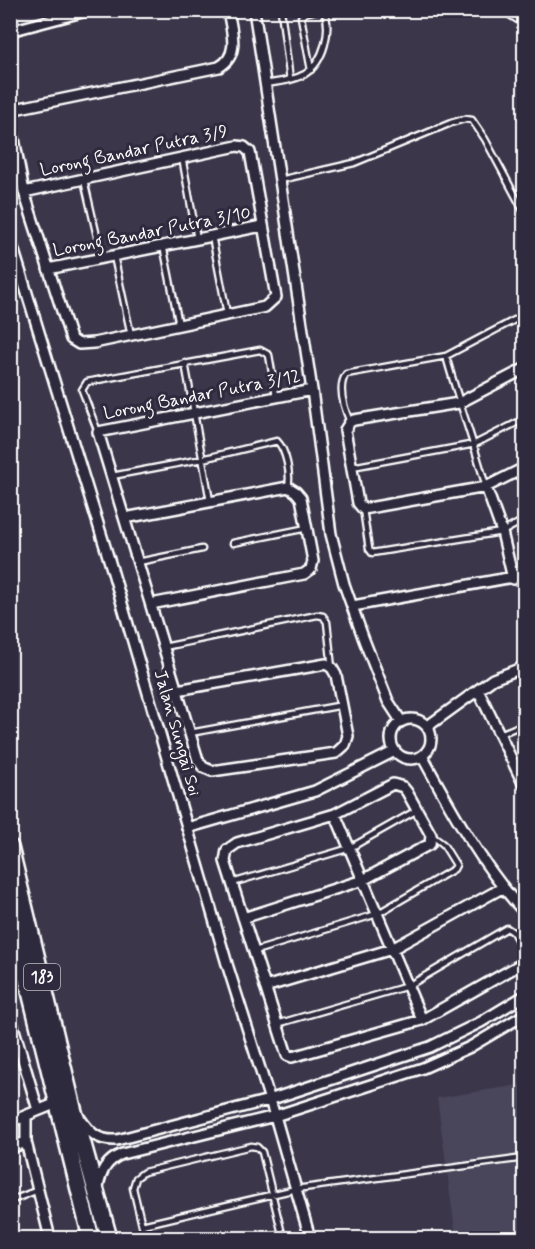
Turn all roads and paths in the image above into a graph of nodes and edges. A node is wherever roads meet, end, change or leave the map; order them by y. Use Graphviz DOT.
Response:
graph roads {
  1 [pos="90,10"];
  2 [pos="228,10"];
  3 [pos="254,10"];
  4 [pos="281,10"];
  5 [pos="317,10"];
  6 [pos="324,10"];
  7 [pos="502,10"];
  8 [pos="525,24"];
  9 [pos="10,31"];
  10 [pos="310,70"];
  11 [pos="290,80"];
  12 [pos="264,84"];
  13 [pos="10,110"];
  14 [pos="10,117"];
  15 [pos="182,157"];
  16 [pos="84,177"];
  17 [pos="280,180"];
  18 [pos="24,192"];
  19 [pos="525,212"];
  20 [pos="262,226"];
  21 [pos="212,236"];
  22 [pos="10,238"];
  23 [pos="196,239"];
  24 [pos="163,245"];
  25 [pos="114,256"];
  26 [pos="102,258"];
  27 [pos="48,269"];
  28 [pos="227,314"];
  29 [pos="525,315"];
  30 [pos="179,325"];
  31 [pos="131,336"];
  32 [pos="446,356"];
  33 [pos="185,363"];
  34 [pos="525,369"];
  35 [pos="312,390"];
  36 [pos="276,396"];
  37 [pos="459,403"];
  38 [pos="193,412"];
  39 [pos="525,419"];
  40 [pos="350,422"];
  41 [pos="98,432"];
  42 [pos="475,444"];
  43 [pos="202,459"];
  44 [pos="352,467"];
  45 [pos="525,468"];
  46 [pos="111,476"];
  47 [pos="288,487"];
  48 [pos="486,487"];
  49 [pos="210,501"];
  50 [pos="361,508"];
  51 [pos="124,518"];
  52 [pos="525,520"];
  53 [pos="307,528"];
  54 [pos="502,532"];
  55 [pos="233,543"];
  56 [pos="202,549"];
  57 [pos="138,562"];
  58 [pos="525,575"];
  59 [pos="513,579"];
  60 [pos="151,604"];
  61 [pos="353,606"];
  62 [pos="164,647"];
  63 [pos="525,667"];
  64 [pos="332,668"];
  65 [pos="177,690"];
  66 [pos="478,690"];
  67 [pos="343,705"];
  68 [pos="401,721"];
  69 [pos="525,724"];
  70 [pos="428,726"];
  71 [pos="190,734"];
  72 [pos="500,734"];
  73 [pos="395,750"];
  74 [pos="422,756"];
  75 [pos="522,772"];
  76 [pos="525,785"];
  77 [pos="417,810"];
  78 [pos="335,814"];
  79 [pos="187,828"];
  80 [pos="431,835"];
  81 [pos="10,847"];
  82 [pos="350,848"];
  83 [pos="363,880"];
  84 [pos="232,884"];
  85 [pos="502,888"];
  86 [pos="10,911"];
  87 [pos="525,912"];
  88 [pos="377,914"];
  89 [pos="243,918"];
  90 [pos="392,949"];
  91 [pos="254,951"];
  92 [pos="525,951"];
  93 [pos="525,959"];
  94 [pos="408,986"];
  95 [pos="265,987"];
  96 [pos="525,996"];
  97 [pos="525,1015"];
  98 [pos="10,1016"];
  99 [pos="422,1020"];
  100 [pos="277,1024"];
  101 [pos="269,1100"];
  102 [pos="57,1103"];
  103 [pos="73,1108"];
  104 [pos="38,1110"];
  105 [pos="26,1116"];
  106 [pos="274,1116"];
  107 [pos="10,1122"];
  108 [pos="26,1142"];
  109 [pos="10,1148"];
  110 [pos="524,1158"];
  111 [pos="38,1190"];
  112 [pos="97,1190"];
  113 [pos="296,1190"];
  114 [pos="272,1195"];
  115 [pos="10,1201"];
  116 [pos="142,1225"];
  117 [pos="48,1238"];
  118 [pos="91,1239"];
  119 [pos="109,1239"];
  120 [pos="145,1239"];
  121 [pos="283,1239"];
  122 [pos="310,1239"];
  1 -- 9 [label="street"];
  2 -- 13 [label="street"];
  3 -- 12 [label="street"];
  4 -- 11 [label="lane"];
  5 -- 10 [label="lane"];
  6 -- 10 [label="lane"];
  7 -- 8 [label="lane"];
  10 -- 11 [label="lane"];
  11 -- 12 [label="lane"];
  12 -- 17 [label="street"];
  14 -- 18 [label="street"];
  15 -- 16 [label="street, Lorong Bandar Putra 3/9"];
  15 -- 20 [label="street, Lorong Bandar Putra 3/9"];
  15 -- 23 [label="lane"];
  16 -- 18 [label="street, Lorong Bandar Putra 3/9"];
  16 -- 26 [label="lane"];
  17 -- 19 [label="lane"];
  17 -- 35 [label="street"];
  18 -- 27 [label="street"];
  20 -- 21 [label="street, Lorong Bandar Putra 3/10"];
  20 -- 28 [label="street"];
  21 -- 23 [label="street, Lorong Bandar Putra 3/10"];
  21 -- 28 [label="lane"];
  22 -- 79 [label="street, Jalan Sungai Soi"];
  23 -- 24 [label="street, Lorong Bandar Putra 3/10"];
  24 -- 25 [label="street, Lorong Bandar Putra 3/10"];
  24 -- 30 [label="lane"];
  25 -- 26 [label="street, Lorong Bandar Putra 3/10"];
  25 -- 31 [label="lane"];
  26 -- 27 [label="street, Lorong Bandar Putra 3/10"];
  27 -- 31 [label="street"];
  28 -- 30 [label="street"];
  29 -- 32 [label="lane"];
  30 -- 31 [label="street"];
  32 -- 37 [label="lane"];
  32 -- 40 [label="lane"];
  33 -- 36 [label="lane"];
  33 -- 38 [label="lane"];
  33 -- 41 [label="lane"];
  34 -- 37 [label="street"];
  35 -- 36 [label="street, Lorong Bandar Putra 3/12"];
  35 -- 61 [label="street"];
  36 -- 38 [label="street, Lorong Bandar Putra 3/12"];
  37 -- 40 [label="street"];
  37 -- 42 [label="lane"];
  38 -- 41 [label="street, Lorong Bandar Putra 3/12"];
  38 -- 43 [label="lane"];
  39 -- 42 [label="lane"];
  40 -- 44 [label="street"];
  41 -- 46 [label="street"];
  42 -- 44 [label="lane"];
  42 -- 48 [label="lane"];
  43 -- 46 [label="lane"];
  43 -- 47 [label="lane"];
  43 -- 49 [label="lane"];
  44 -- 50 [label="street"];
  45 -- 48 [label="street"];
  46 -- 51 [label="street"];
  47 -- 49 [label="street"];
  47 -- 53 [label="street"];
  48 -- 50 [label="street"];
  48 -- 54 [label="street"];
  49 -- 51 [label="street"];
  50 -- 54 [label="lane"];
  51 -- 57 [label="street"];
  52 -- 54 [label="lane"];
  53 -- 55 [label="lane"];
  53 -- 60 [label="street"];
  54 -- 59 [label="street"];
  56 -- 57 [label="lane"];
  57 -- 60 [label="street"];
  58 -- 59 [label="street"];
  59 -- 61 [label="street"];
  60 -- 62 [label="street"];
  61 -- 68 [label="street"];
  62 -- 64 [label="lane"];
  62 -- 65 [label="street"];
  63 -- 66 [label="street"];
  64 -- 65 [label="street"];
  64 -- 67 [label="street"];
  65 -- 71 [label="street"];
  66 -- 70 [label="street"];
  66 -- 72 [label="street"];
  67 -- 71 [label="lane"];
  67 -- 71 [label="street"];
  68 -- 70 [label="street"];
  68 -- 73 [label="street"];
  69 -- 72 [label="lane"];
  70 -- 74 [label="street"];
  72 -- 75 [label="street"];
  73 -- 74 [label="street"];
  73 -- 79 [label="street"];
  74 -- 85 [label="street"];
  75 -- 76 [label="street"];
  77 -- 78 [label="street"];
  77 -- 80 [label="street"];
  77 -- 82 [label="lane"];
  78 -- 82 [label="street"];
  78 -- 84 [label="street"];
  79 -- 101 [label="street, Jalan Sungai Soi"];
  80 -- 83 [label="street"];
  80 -- 88 [label="lane"];
  81 -- 103 [label="highway, 183"];
  82 -- 83 [label="street"];
  82 -- 84 [label="lane"];
  83 -- 88 [label="street"];
  83 -- 89 [label="street"];
  84 -- 89 [label="street"];
  85 -- 87 [label="street"];
  85 -- 90 [label="street"];
  86 -- 102 [label="highway, 183"];
  88 -- 90 [label="street"];
  88 -- 91 [label="lane"];
  89 -- 91 [label="street"];
  90 -- 94 [label="street"];
  90 -- 95 [label="street"];
  91 -- 95 [label="street"];
  92 -- 94 [label="lane"];
  93 -- 99 [label="street"];
  94 -- 99 [label="street"];
  94 -- 100 [label="lane"];
  95 -- 100 [label="street"];
  96 -- 101 [label="street"];
  97 -- 106 [label="street"];
  98 -- 104 [label="street"];
  99 -- 100 [label="street"];
  101 -- 103 [label="street"];
  101 -- 106 [label="street, Jalan Sungai Soi"];
  102 -- 104 [label="street"];
  102 -- 118 [label="highway, 183"];
  103 -- 112 [label="highway, 183"];
  104 -- 105 [label="street"];
  105 -- 107 [label="street"];
  105 -- 108 [label="street"];
  106 -- 112 [label="street"];
  106 -- 113 [label="street, Jalan Sungai Soi"];
  108 -- 109 [label="street"];
  108 -- 111 [label="street"];
  110 -- 113 [label="lane"];
  111 -- 115 [label="lane"];
  111 -- 117 [label="street"];
  112 -- 119 [label="highway, 183"];
  113 -- 114 [label="lane"];
  113 -- 122 [label="street, Jalan Sungai Soi"];
  114 -- 116 [label="lane"];
  114 -- 116 [label="lane"];
  114 -- 121 [label="lane"];
  116 -- 120 [label="lane"];
}
